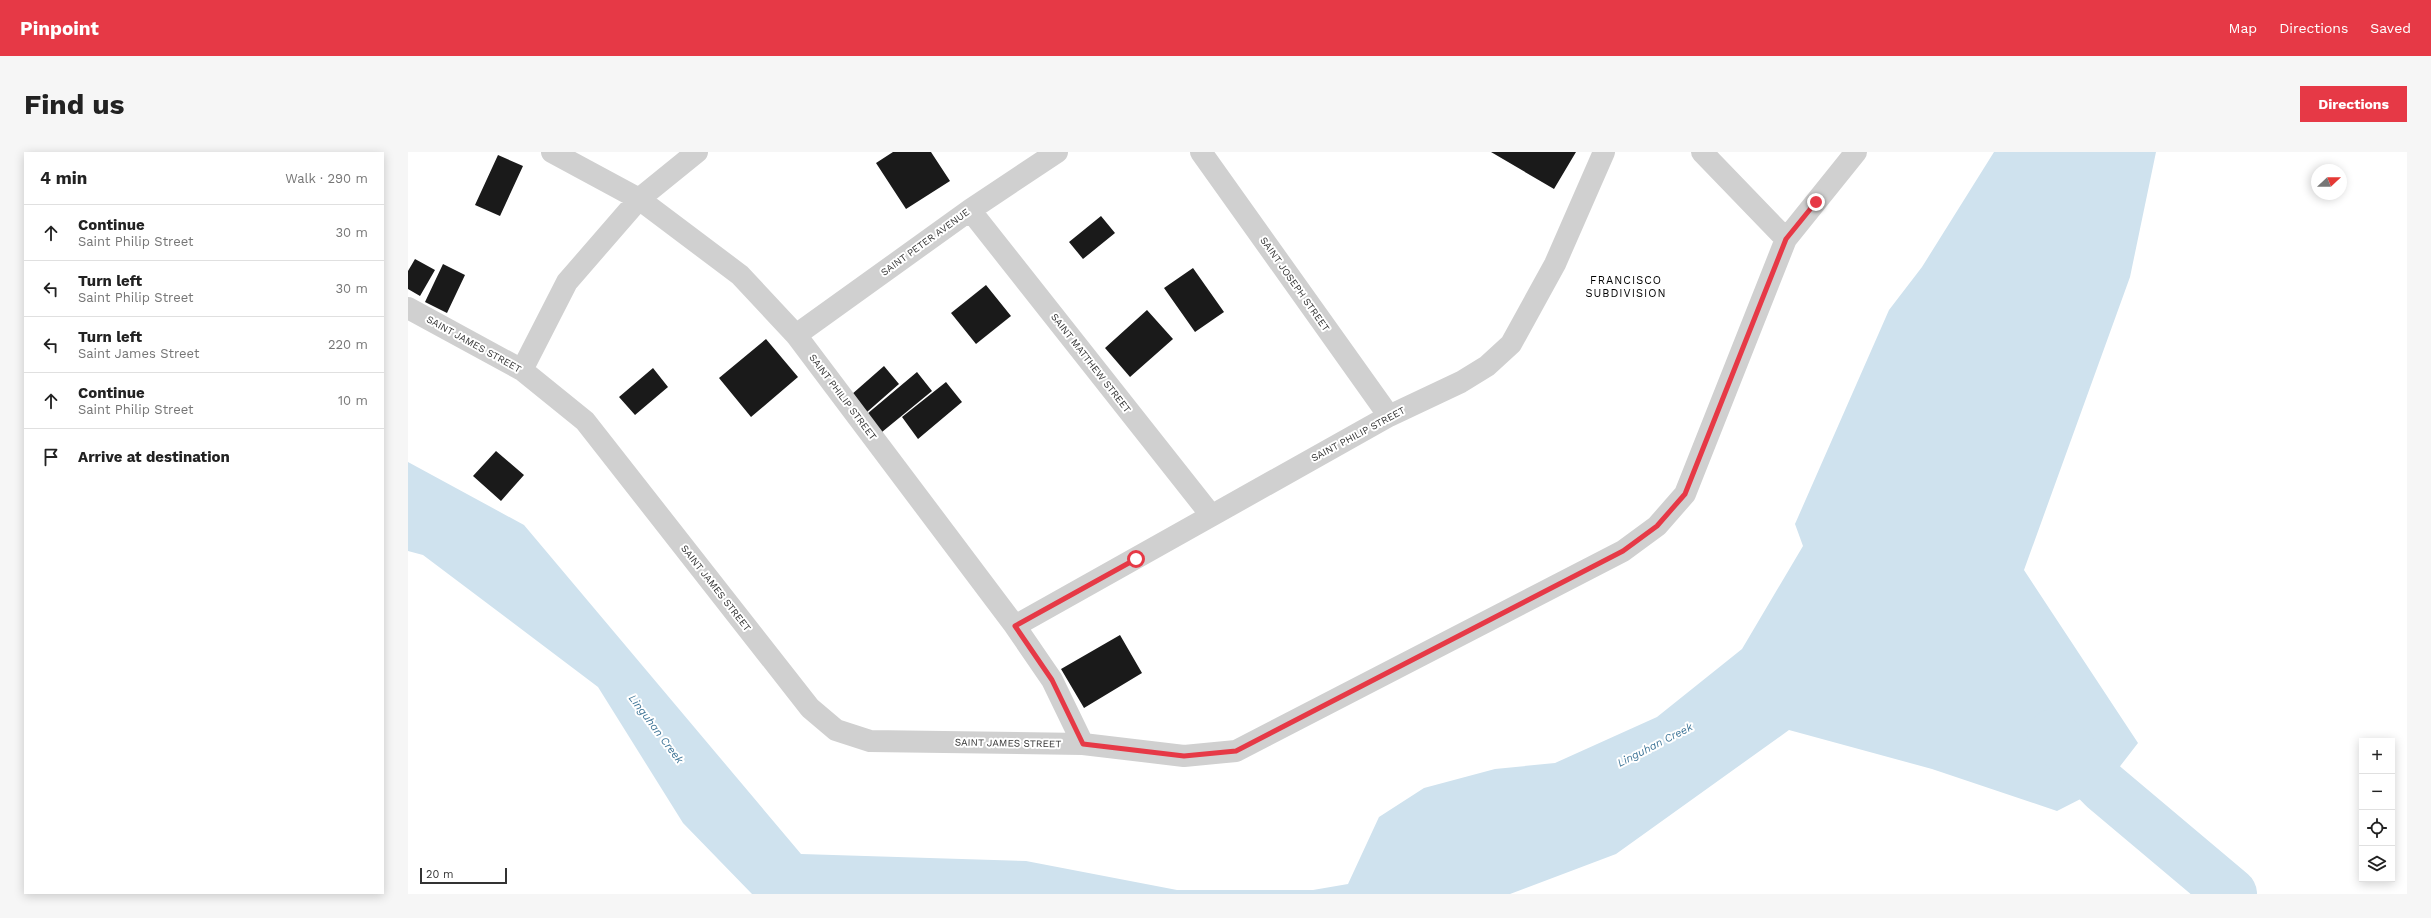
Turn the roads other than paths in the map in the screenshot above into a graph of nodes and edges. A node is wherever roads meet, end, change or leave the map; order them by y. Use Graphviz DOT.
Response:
graph roads {
  1 [pos="552,152"];
  2 [pos="697,152"];
  3 [pos="1057,152"];
  4 [pos="1201,152"];
  5 [pos="1604,152"];
  6 [pos="1702,152"];
  7 [pos="1856,152"];
  8 [pos="639,199"];
  9 [pos="970,210"];
  10 [pos="1786,239"];
  11 [pos="408,308"];
  12 [pos="796,335"];
  13 [pos="522,370"];
  14 [pos="1389,416"];
  15 [pos="1211,515"];
  16 [pos="1015,626"];
  17 [pos="1083,744"];
  1 -- 8 [label="street, SAINT PHILIP STREET"];
  2 -- 8 [label="street"];
  3 -- 9 [label="street, SAINT PETER AVENUE"];
  4 -- 14 [label="street, SAINT JOSEPH STREET"];
  5 -- 14 [label="street, SAINT PHILIP STREET"];
  6 -- 10 [label="street"];
  7 -- 10 [label="street"];
  8 -- 12 [label="street, SAINT PHILIP STREET"];
  8 -- 13 [label="street"];
  9 -- 12 [label="street, SAINT PETER AVENUE"];
  9 -- 15 [label="street, SAINT MATTHEW STREET"];
  10 -- 17 [label="street, SAINT JAMES STREET"];
  11 -- 13 [label="street, SAINT JAMES STREET"];
  12 -- 16 [label="street, SAINT PHILIP STREET"];
  13 -- 17 [label="street, SAINT JAMES STREET"];
  14 -- 15 [label="street, SAINT PHILIP STREET"];
  15 -- 16 [label="street, SAINT PHILIP STREET"];
  16 -- 17 [label="street, SAINT PHILIP STREET"];
}
